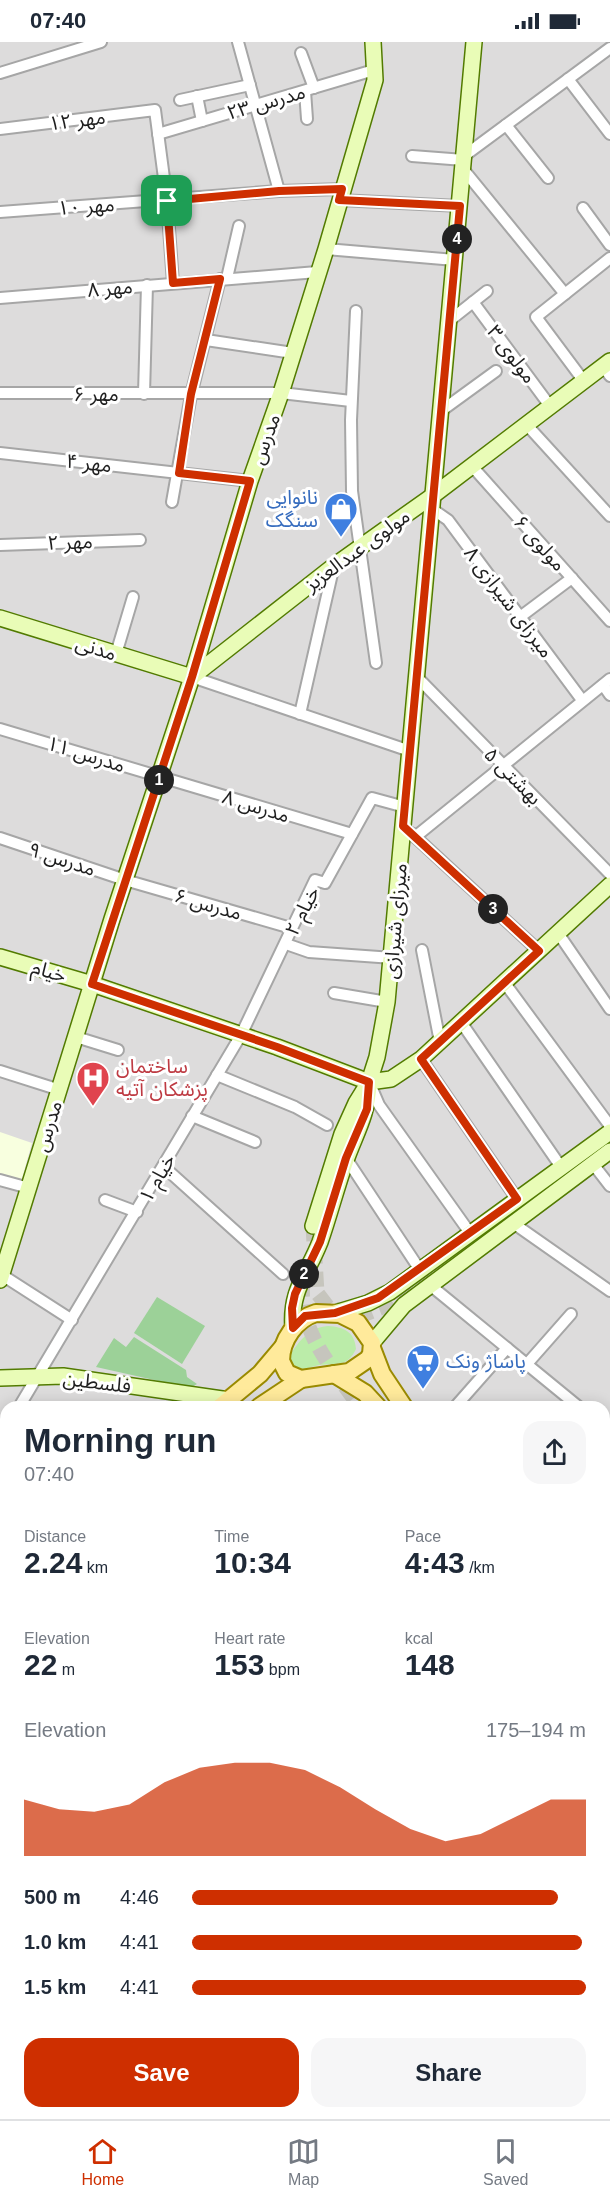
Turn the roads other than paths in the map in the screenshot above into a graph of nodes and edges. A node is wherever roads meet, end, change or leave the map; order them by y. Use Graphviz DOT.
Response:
graph roads {
  1 [pos="101,42"];
  2 [pos="238,42"];
  3 [pos="373,42"];
  4 [pos="474,42"];
  5 [pos="610,48"];
  6 [pos="301,53"];
  7 [pos="374,70"];
  8 [pos="0,73"];
  9 [pos="568,79"];
  10 [pos="250,85"];
  11 [pos="309,89"];
  12 [pos="197,96"];
  13 [pos="180,100"];
  14 [pos="255,105"];
  15 [pos="308,119"];
  16 [pos="202,121"];
  17 [pos="506,125"];
  18 [pos="0,129"];
  19 [pos="158,134"];
  20 [pos="610,134"];
  21 [pos="412,156"];
  22 [pos="464,161"];
  23 [pos="548,178"];
  24 [pos="279,191"];
  25 [pos="341,195"];
  26 [pos="167,201"];
  27 [pos="460,206"];
  28 [pos="582,208"];
  29 [pos="0,212"];
  30 [pos="239,226"];
  31 [pos="610,245"];
  32 [pos="326,249"];
  33 [pos="610,258"];
  34 [pos="455,260"];
  35 [pos="317,272"];
  36 [pos="224,278"];
  37 [pos="173,283"];
  38 [pos="147,285"];
  39 [pos="487,291"];
  40 [pos="565,294"];
  41 [pos="0,298"];
  42 [pos="473,302"];
  43 [pos="356,311"];
  44 [pos="449,321"];
  45 [pos="206,340"];
  46 [pos="293,353"];
  47 [pos="608,368"];
  48 [pos="496,371"];
  49 [pos="583,380"];
  50 [pos="0,393"];
  51 [pos="281,393"];
  52 [pos="144,394"];
  53 [pos="191,394"];
  54 [pos="351,401"];
  55 [pos="550,406"];
  56 [pos="441,411"];
  57 [pos="526,424"];
  58 [pos="0,453"];
  59 [pos="471,465"];
  60 [pos="179,473"];
  61 [pos="250,481"];
  62 [pos="172,502"];
  63 [pos="434,502"];
  64 [pos="610,516"];
  65 [pos="140,540"];
  66 [pos="0,545"];
  67 [pos="358,548"];
  68 [pos="334,565"];
  69 [pos="572,578"];
  70 [pos="133,597"];
  71 [pos="520,617"];
  72 [pos="0,618"];
  73 [pos="610,621"];
  74 [pos="116,654"];
  75 [pos="376,663"];
  76 [pos="192,677"];
  77 [pos="417,677"];
  78 [pos="606,682"];
  79 [pos="610,695"];
  80 [pos="582,700"];
  81 [pos="300,714"];
  82 [pos="0,729"];
  83 [pos="410,751"];
  84 [pos="502,766"];
  85 [pos="160,777"];
  86 [pos="405,807"];
  87 [pos="403,826"];
  88 [pos="352,834"];
  89 [pos="415,837"];
  90 [pos="0,838"];
  91 [pos="610,874"];
  92 [pos="125,880"];
  93 [pos="610,885"];
  94 [pos="291,928"];
  95 [pos="558,933"];
  96 [pos="285,944"];
  97 [pos="422,950"];
  98 [pos="539,951"];
  99 [pos="0,957"];
  100 [pos="393,958"];
  101 [pos="504,982"];
  102 [pos="92,984"];
  103 [pos="334,993"];
  104 [pos="387,1002"];
  105 [pos="610,1009"];
  106 [pos="461,1022"];
  107 [pos="241,1035"];
  108 [pos="76,1037"];
  109 [pos="440,1042"];
  110 [pos="118,1050"];
  111 [pos="421,1059"];
  112 [pos="0,1071"];
  113 [pos="217,1075"];
  114 [pos="369,1082"];
  115 [pos="60,1090"];
  116 [pos="192,1116"];
  117 [pos="327,1125"];
  118 [pos="610,1126"];
  119 [pos="610,1132"];
  120 [pos="255,1142"];
  121 [pos="610,1151"];
  122 [pos="346,1158"];
  123 [pos="164,1167"];
  124 [pos="561,1167"];
  125 [pos="587,1168"];
  126 [pos="0,1180"];
  127 [pos="610,1186"];
  128 [pos="29,1188"];
  129 [pos="517,1199"];
  130 [pos="105,1200"];
  131 [pos="137,1212"];
  132 [pos="513,1223"];
  133 [pos="313,1226"];
  134 [pos="470,1233"];
  135 [pos="466,1249"];
  136 [pos="420,1270"];
  137 [pos="283,1274"];
  138 [pos="1,1277"];
  139 [pos="430,1285"];
  140 [pos="610,1291"];
  141 [pos="335,1313"];
  142 [pos="571,1314"];
  143 [pos="72,1320"];
  144 [pos="293,1328"];
  145 [pos="284,1345"];
  146 [pos="372,1346"];
  147 [pos="507,1348"];
  148 [pos="527,1364"];
  149 [pos="334,1374"];
  150 [pos="35,1377"];
  151 [pos="0,1378"];
  152 [pos="302,1379"];
  153 [pos="23,1401"];
  154 [pos="213,1401"];
  155 [pos="227,1401"];
  156 [pos="268,1401"];
  157 [pos="372,1401"];
  158 [pos="400,1401"];
  159 [pos="460,1401"];
  160 [pos="572,1401"];
  1 -- 8 [label="street"];
  2 -- 10 [label="street"];
  3 -- 7 [label="main road, مدرس"];
  4 -- 22 [label="main road, میرزای شیرازی"];
  5 -- 9 [label="street"];
  6 -- 11 [label="street"];
  7 -- 11 [label="street, مدرس ۲۳"];
  7 -- 25 [label="main road, مدرس"];
  9 -- 17 [label="street"];
  9 -- 20 [label="street"];
  10 -- 12 [label="street"];
  10 -- 14 [label="street"];
  11 -- 14 [label="street, مدرس ۲۳"];
  11 -- 15 [label="street"];
  12 -- 13 [label="street"];
  12 -- 16 [label="street"];
  14 -- 16 [label="street, مدرس ۲۳"];
  14 -- 24 [label="street"];
  16 -- 19 [label="street, مدرس ۲۳"];
  17 -- 22 [label="street"];
  17 -- 23 [label="street"];
  18 -- 19 [label="street, مهر ۱۲"];
  19 -- 26 [label="street"];
  21 -- 22 [label="street"];
  22 -- 27 [label="main road, میرزای شیرازی"];
  22 -- 40 [label="street"];
  24 -- 25 [label="street, مهر ۱۰"];
  24 -- 26 [label="street, مهر ۱۰"];
  25 -- 27 [label="street, مهر ۱۰"];
  25 -- 32 [label="main road, مدرس"];
  26 -- 29 [label="street, مهر ۱۰"];
  26 -- 37 [label="street"];
  27 -- 34 [label="main road, میرزای شیرازی"];
  28 -- 31 [label="street"];
  30 -- 36 [label="street"];
  32 -- 34 [label="street"];
  32 -- 35 [label="main road, مدرس"];
  33 -- 40 [label="street"];
  34 -- 44 [label="main road, میرزای شیرازی"];
  35 -- 36 [label="street, مهر ۸"];
  35 -- 46 [label="main road, مدرس"];
  36 -- 37 [label="street, مهر ۸"];
  36 -- 45 [label="street"];
  37 -- 38 [label="street, مهر ۸"];
  38 -- 41 [label="street, مهر ۸"];
  38 -- 52 [label="street"];
  39 -- 42 [label="street"];
  40 -- 49 [label="street"];
  42 -- 44 [label="street"];
  42 -- 55 [label="street, مولوی ۳"];
  43 -- 54 [label="street"];
  44 -- 56 [label="main road, میرزای شیرازی"];
  45 -- 46 [label="street"];
  45 -- 53 [label="street"];
  46 -- 51 [label="main road, مدرس"];
  47 -- 49 [label="main road, مولوی عبدالعزیز"];
  48 -- 56 [label="street"];
  49 -- 55 [label="main road, مولوی عبدالعزیز"];
  50 -- 52 [label="street, مهر ۶"];
  51 -- 53 [label="street, مهر ۶"];
  51 -- 54 [label="street, مهر ۶"];
  51 -- 61 [label="main road, مدرس"];
  52 -- 53 [label="street, مهر ۶"];
  53 -- 60 [label="street"];
  54 -- 67 [label="street"];
  55 -- 57 [label="main road, مولوی عبدالعزیز"];
  56 -- 63 [label="main road, میرزای شیرازی"];
  57 -- 59 [label="main road, مولوی عبدالعزیز"];
  57 -- 64 [label="street"];
  58 -- 60 [label="street, مهر ۴"];
  59 -- 63 [label="main road, مولوی عبدالعزیز"];
  59 -- 69 [label="street, مولوی ۶"];
  60 -- 61 [label="street, مهر ۴"];
  60 -- 62 [label="street"];
  61 -- 76 [label="main road, مدرس"];
  63 -- 67 [label="main road, مولوی عبدالعزیز"];
  63 -- 71 [label="street, میرزای شیرازی ۸"];
  63 -- 77 [label="main road, میرزای شیرازی"];
  65 -- 66 [label="street, مهر ۲"];
  67 -- 68 [label="main road, مولوی عبدالعزیز"];
  67 -- 75 [label="street"];
  68 -- 76 [label="main road, مولوی عبدالعزیز"];
  68 -- 81 [label="street"];
  69 -- 71 [label="street"];
  69 -- 73 [label="street, مولوی ۶"];
  70 -- 74 [label="street"];
  71 -- 80 [label="street, میرزای شیرازی ۸"];
  72 -- 74 [label="main road, مدنی"];
  74 -- 76 [label="main road, مدنی"];
  76 -- 81 [label="street"];
  76 -- 85 [label="main road, مدرس"];
  77 -- 83 [label="main road, میرزای شیرازی"];
  77 -- 84 [label="street, بهشتی ۵"];
  78 -- 79 [label="street"];
  78 -- 80 [label="street"];
  80 -- 84 [label="street"];
  81 -- 83 [label="street"];
  82 -- 85 [label="street, مدرس ۱۱"];
  83 -- 86 [label="main road, میرزای شیرازی"];
  84 -- 89 [label="street"];
  84 -- 91 [label="street, بهشتی ۵"];
  85 -- 88 [label="street, مدرس ۸"];
  85 -- 92 [label="main road, مدرس"];
  86 -- 87 [label="main road, میرزای شیرازی"];
  86 -- 88 [label="street, خیام ۲"];
  87 -- 89 [label="street"];
  87 -- 100 [label="main road, میرزای شیرازی"];
  88 -- 94 [label="street, خیام ۲"];
  89 -- 98 [label="street"];
  90 -- 92 [label="street, مدرس ۹"];
  92 -- 94 [label="street, مدرس ۶"];
  92 -- 102 [label="main road, مدرس"];
  93 -- 95 [label="main road"];
  94 -- 96 [label="street, خیام ۲"];
  95 -- 98 [label="main road"];
  95 -- 105 [label="street"];
  96 -- 100 [label="street"];
  96 -- 107 [label="street, خیام ۲"];
  97 -- 109 [label="street"];
  98 -- 101 [label="main road"];
  99 -- 102 [label="main road, خیام"];
  100 -- 104 [label="main road, میرزای شیرازی"];
  101 -- 106 [label="main road"];
  101 -- 118 [label="street"];
  102 -- 107 [label="main road, خیام"];
  102 -- 108 [label="main road, مدرس"];
  103 -- 104 [label="street"];
  104 -- 114 [label="main road, میرزای شیرازی"];
  106 -- 109 [label="main road"];
  106 -- 124 [label="street"];
  107 -- 113 [label="street, خیام ۱"];
  107 -- 114 [label="main road, خیام"];
  108 -- 110 [label="street"];
  108 -- 115 [label="main road, مدرس"];
  109 -- 111 [label="main road"];
  111 -- 114 [label="main road"];
  111 -- 129 [label="street"];
  112 -- 115 [label="street"];
  113 -- 116 [label="street, خیام ۱"];
  113 -- 117 [label="street"];
  114 -- 122 [label="main road"];
  114 -- 133 [label="main road"];
  114 -- 134 [label="street"];
  115 -- 128 [label="main road, مدرس"];
  116 -- 120 [label="street"];
  116 -- 123 [label="street, خیام ۱"];
  119 -- 124 [label="main road"];
  121 -- 125 [label="main road"];
  122 -- 136 [label="street"];
  122 -- 144 [label="main road"];
  123 -- 131 [label="street, خیام ۱"];
  123 -- 137 [label="street"];
  124 -- 129 [label="main road"];
  125 -- 127 [label="street"];
  125 -- 132 [label="main road"];
  125 -- 135 [label="main road"];
  126 -- 128 [label="street"];
  128 -- 138 [label="main road, مدرس"];
  129 -- 134 [label="main road"];
  130 -- 131 [label="street"];
  131 -- 143 [label="street, خیام ۱"];
  132 -- 139 [label="main road"];
  132 -- 140 [label="street"];
  134 -- 136 [label="main road"];
  136 -- 141 [label="main road"];
  138 -- 143 [label="street"];
  139 -- 146 [label="main road"];
  139 -- 147 [label="street"];
  141 -- 144 [label="main road"];
  141 -- 146 [label="main road"];
  142 -- 148 [label="street"];
  143 -- 150 [label="street, خیام ۱"];
  144 -- 145 [label="main road"];
  145 -- 152 [label="main road"];
  145 -- 155 [label="main road"];
  146 -- 149 [label="main road"];
  146 -- 158 [label="main road"];
  147 -- 148 [label="street"];
  147 -- 159 [label="street"];
  148 -- 160 [label="street"];
  149 -- 152 [label="main road"];
  149 -- 157 [label="main road"];
  150 -- 151 [label="main road, فلسطین"];
  150 -- 153 [label="street, خیام ۱"];
  150 -- 154 [label="main road, فلسطین"];
  152 -- 156 [label="main road"];
}
